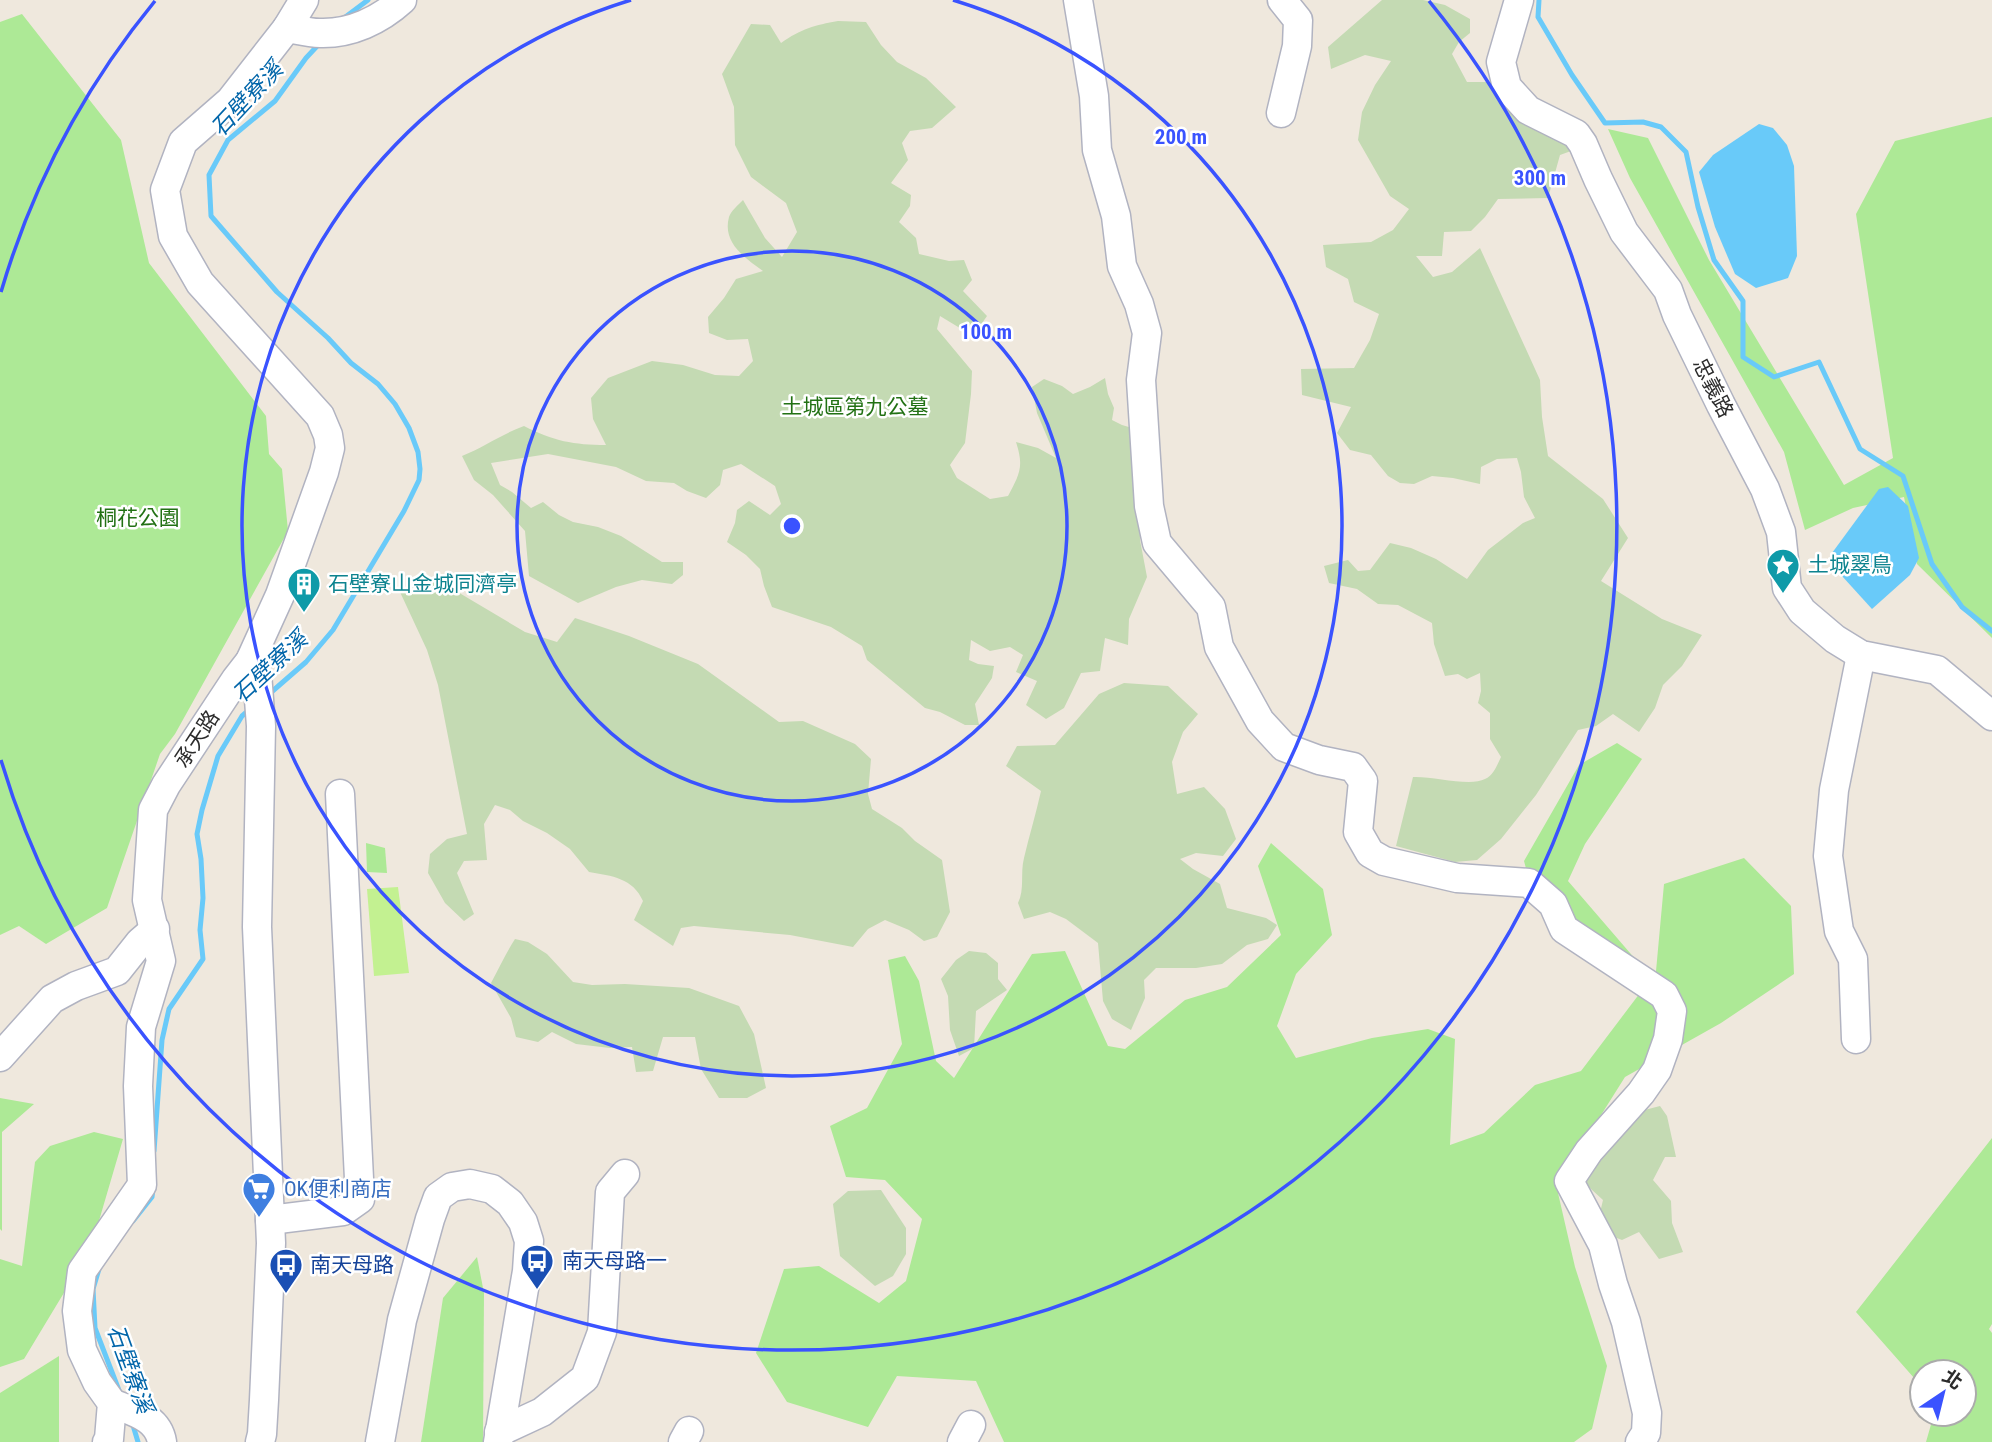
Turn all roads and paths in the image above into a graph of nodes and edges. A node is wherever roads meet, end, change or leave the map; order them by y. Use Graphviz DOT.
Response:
graph roads {
  1 [pos="304,0"];
  2 [pos="402,0"];
  3 [pos="1078,0"];
  4 [pos="1282,0"];
  5 [pos="1519,0"];
  6 [pos="287,28"];
  7 [pos="1281,113"];
  8 [pos="1861,655"];
  9 [pos="254,667"];
  10 [pos="1992,716"];
  11 [pos="340,794"];
  12 [pos="155,929"];
  13 [pos="1856,1039"];
  14 [pos="0,1057"];
  15 [pos="625,1174"];
  16 [pos="270,1220"];
  17 [pos="112,1403"];
  18 [pos="155,1431"];
  19 [pos="498,1437"];
  20 [pos="107,1442"];
  21 [pos="260,1442"];
  22 [pos="380,1442"];
  23 [pos="1640,1442"];
  1 -- 6 [label="street, 承天路"];
  2 -- 6 [label="street"];
  3 -- 23 [label="street"];
  4 -- 7 [label="street"];
  5 -- 8 [label="street, 忠義路"];
  6 -- 9 [label="street, 承天路"];
  8 -- 10 [label="street, 忠義路"];
  8 -- 13 [label="street"];
  9 -- 12 [label="street, 承天路"];
  9 -- 16 [label="street"];
  11 -- 16 [label="street"];
  12 -- 14 [label="street"];
  12 -- 17 [label="street, 承天路"];
  15 -- 19 [label="street"];
  16 -- 21 [label="street"];
  17 -- 18 [label="street"];
  17 -- 20 [label="street"];
  19 -- 22 [label="street"];
}
